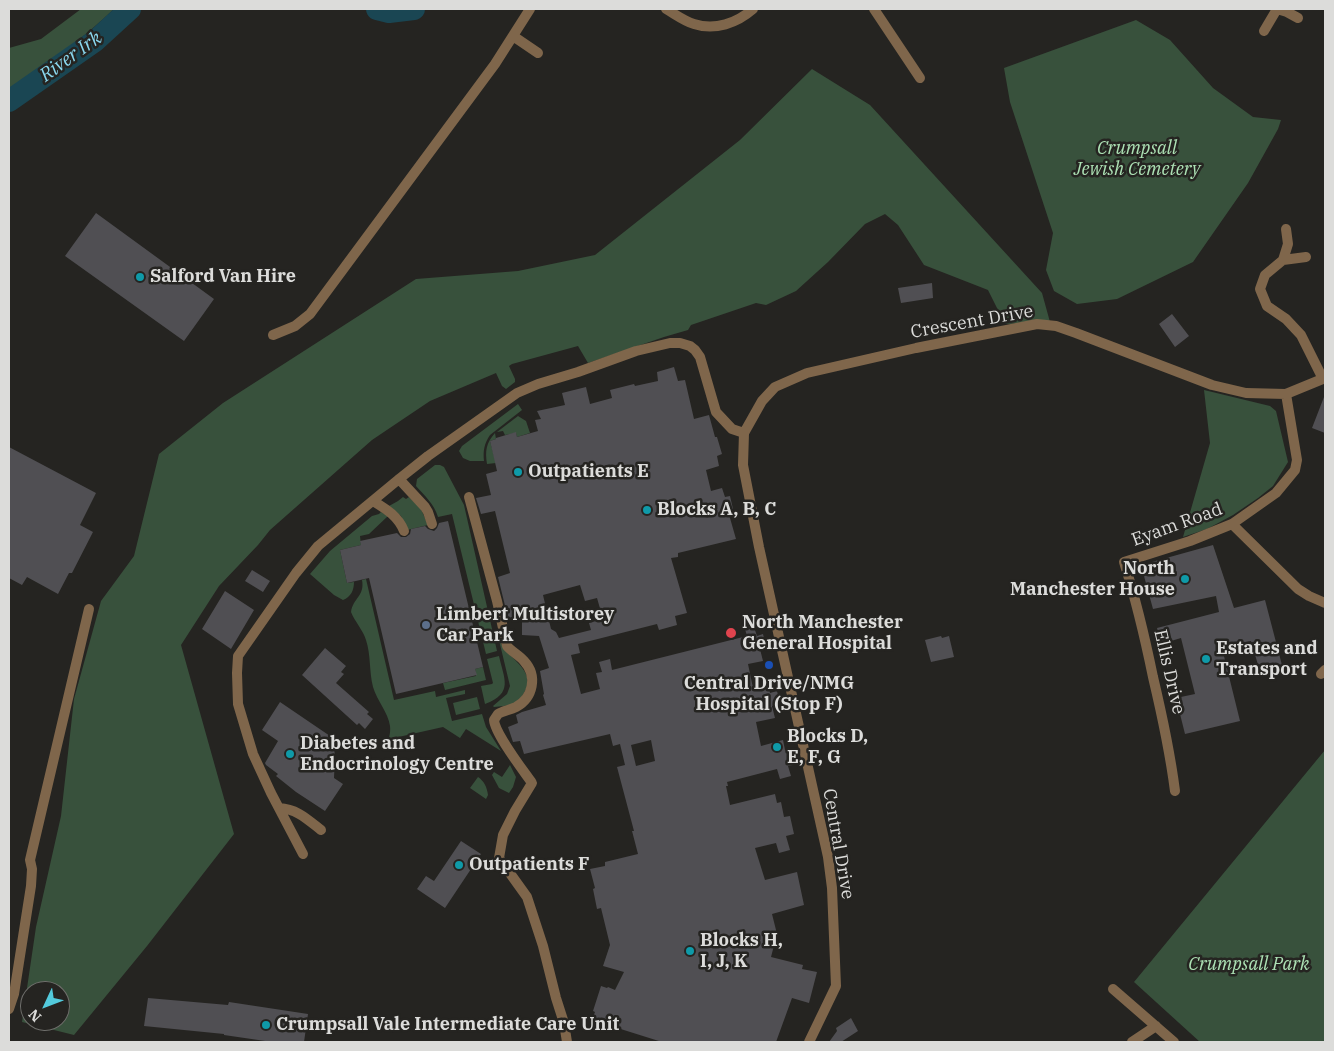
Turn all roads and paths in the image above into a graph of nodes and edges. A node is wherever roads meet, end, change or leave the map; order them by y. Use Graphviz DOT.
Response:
graph roads {
  1 [pos="530,9"];
  2 [pos="666,9"];
  3 [pos="753,9"];
  4 [pos="874,9"];
  5 [pos="1277,9"];
  6 [pos="1298,18"];
  7 [pos="1264,31"];
  8 [pos="513,36"];
  9 [pos="538,53"];
  10 [pos="920,78"];
  11 [pos="1286,229"];
  12 [pos="1306,257"];
  13 [pos="1282,260"];
  14 [pos="273,335"];
  15 [pos="1324,379"];
  16 [pos="1286,394"];
  17 [pos="744,433"];
  18 [pos="399,479"];
  19 [pos="469,498"];
  20 [pos="373,501"];
  21 [pos="432,524"];
  22 [pos="1232,524"];
  23 [pos="404,531"];
  24 [pos="1124,562"];
  25 [pos="1325,603"];
  26 [pos="89,609"];
  27 [pos="1175,791"];
  28 [pos="279,808"];
  29 [pos="320,830"];
  30 [pos="303,854"];
  31 [pos="1113,989"];
  32 [pos="9,1009"];
  33 [pos="1156,1026"];
  34 [pos="567,1042"];
  35 [pos="809,1042"];
  36 [pos="1132,1042"];
  37 [pos="1174,1042"];
  1 -- 8 [label="street"];
  2 -- 3 [label="street"];
  4 -- 10 [label="street"];
  5 -- 6 [label="street"];
  5 -- 7 [label="street"];
  8 -- 9 [label="street"];
  8 -- 14 [label="street"];
  11 -- 13 [label="street"];
  12 -- 13 [label="street"];
  13 -- 15 [label="street"];
  15 -- 16 [label="street"];
  16 -- 17 [label="street, Crescent Drive"];
  16 -- 22 [label="street, Eyam Road"];
  17 -- 18 [label="street"];
  17 -- 35 [label="street, Central Drive"];
  18 -- 20 [label="street"];
  18 -- 21 [label="street"];
  19 -- 34 [label="street"];
  20 -- 23 [label="street"];
  20 -- 28 [label="street"];
  22 -- 24 [label="street, Eyam Road"];
  22 -- 25 [label="street"];
  24 -- 27 [label="street, Ellis Drive"];
  26 -- 32 [label="street"];
  28 -- 29 [label="street"];
  28 -- 30 [label="street"];
  31 -- 33 [label="street"];
  33 -- 36 [label="street"];
  33 -- 37 [label="street"];
}
